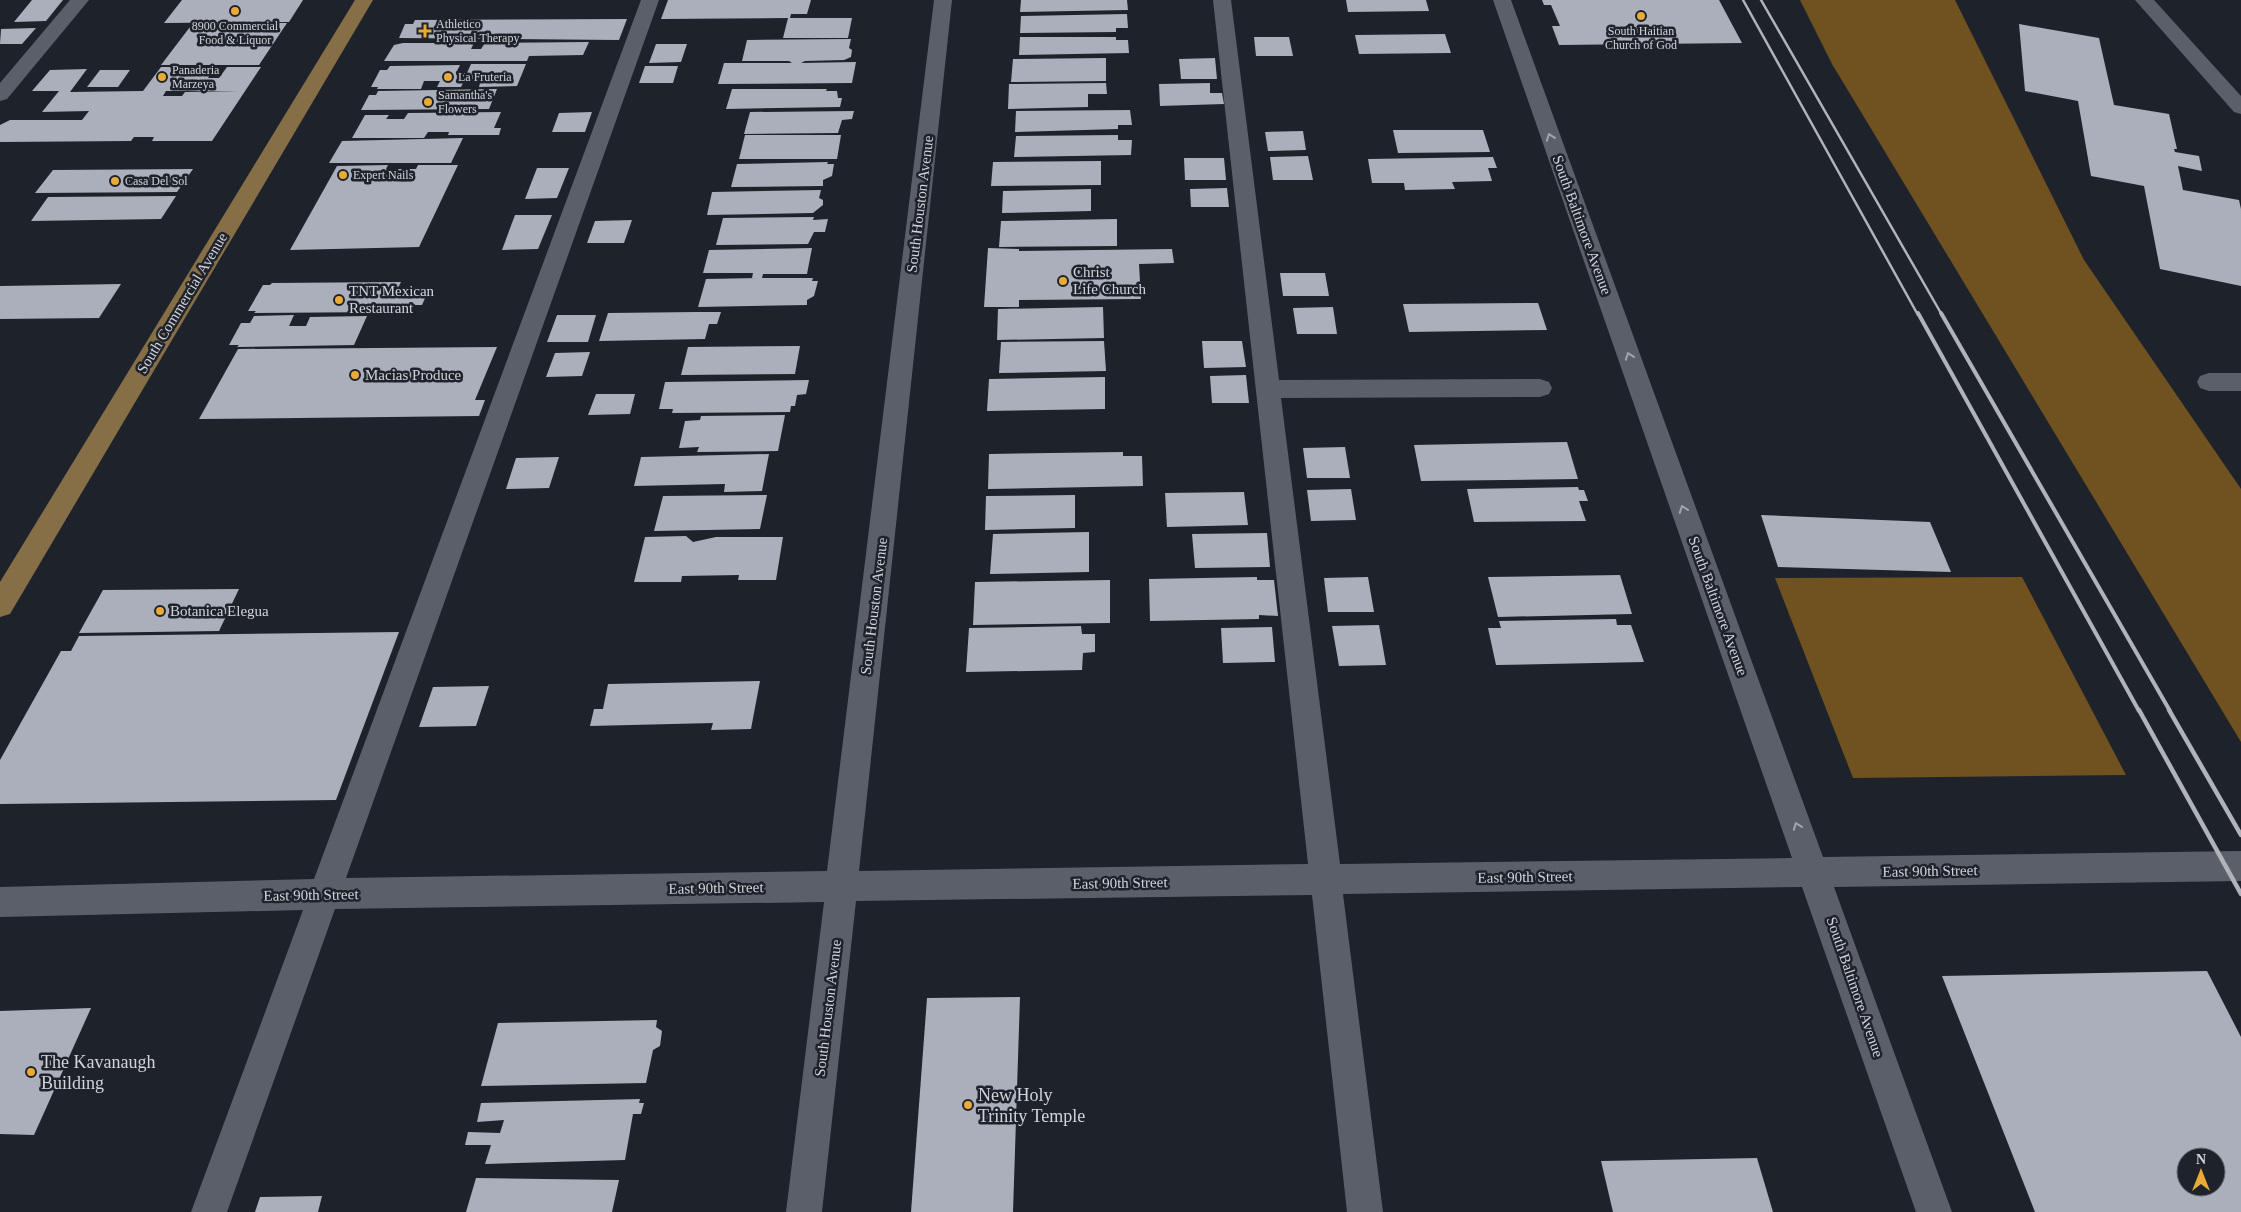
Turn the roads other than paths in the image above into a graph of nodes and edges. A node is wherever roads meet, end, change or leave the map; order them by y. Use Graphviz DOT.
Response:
graph roads {
  1 [pos="80,0"];
  2 [pos="364,0"];
  3 [pos="650,0"];
  4 [pos="943,0"];
  5 [pos="1222,0"];
  6 [pos="1502,0"];
  7 [pos="2144,0"];
  8 [pos="0,95"];
  9 [pos="2241,108"];
  10 [pos="2209,382"];
  11 [pos="2241,382"];
  12 [pos="1540,388"];
  13 [pos="1268,389"];
  14 [pos="0,606"];
  15 [pos="2241,866"];
  16 [pos="1814,872"];
  17 [pos="1326,879"];
  18 [pos="842,887"];
  19 [pos="325,894"];
  20 [pos="0,902"];
  21 [pos="209,1212"];
  22 [pos="804,1212"];
  23 [pos="1365,1212"];
  24 [pos="1934,1212"];
  1 -- 8 [label="street"];
  2 -- 14 [label="main road, South Commercial Avenue"];
  3 -- 19 [label="street"];
  4 -- 18 [label="street, South Houston Avenue"];
  5 -- 13 [label="street"];
  16 -- 6 [label="street, South Baltimore Avenue, one-way"];
  7 -- 9 [label="street"];
  10 -- 11 [label="street"];
  12 -- 13 [label="street"];
  13 -- 17 [label="street"];
  15 -- 16 [label="street, East 90th Street"];
  16 -- 17 [label="street, East 90th Street"];
  16 -- 24 [label="street, South Baltimore Avenue"];
  17 -- 18 [label="street, East 90th Street"];
  17 -- 23 [label="street"];
  18 -- 19 [label="street, East 90th Street"];
  18 -- 22 [label="street, South Houston Avenue"];
  19 -- 20 [label="street, East 90th Street"];
  19 -- 21 [label="street"];
}
